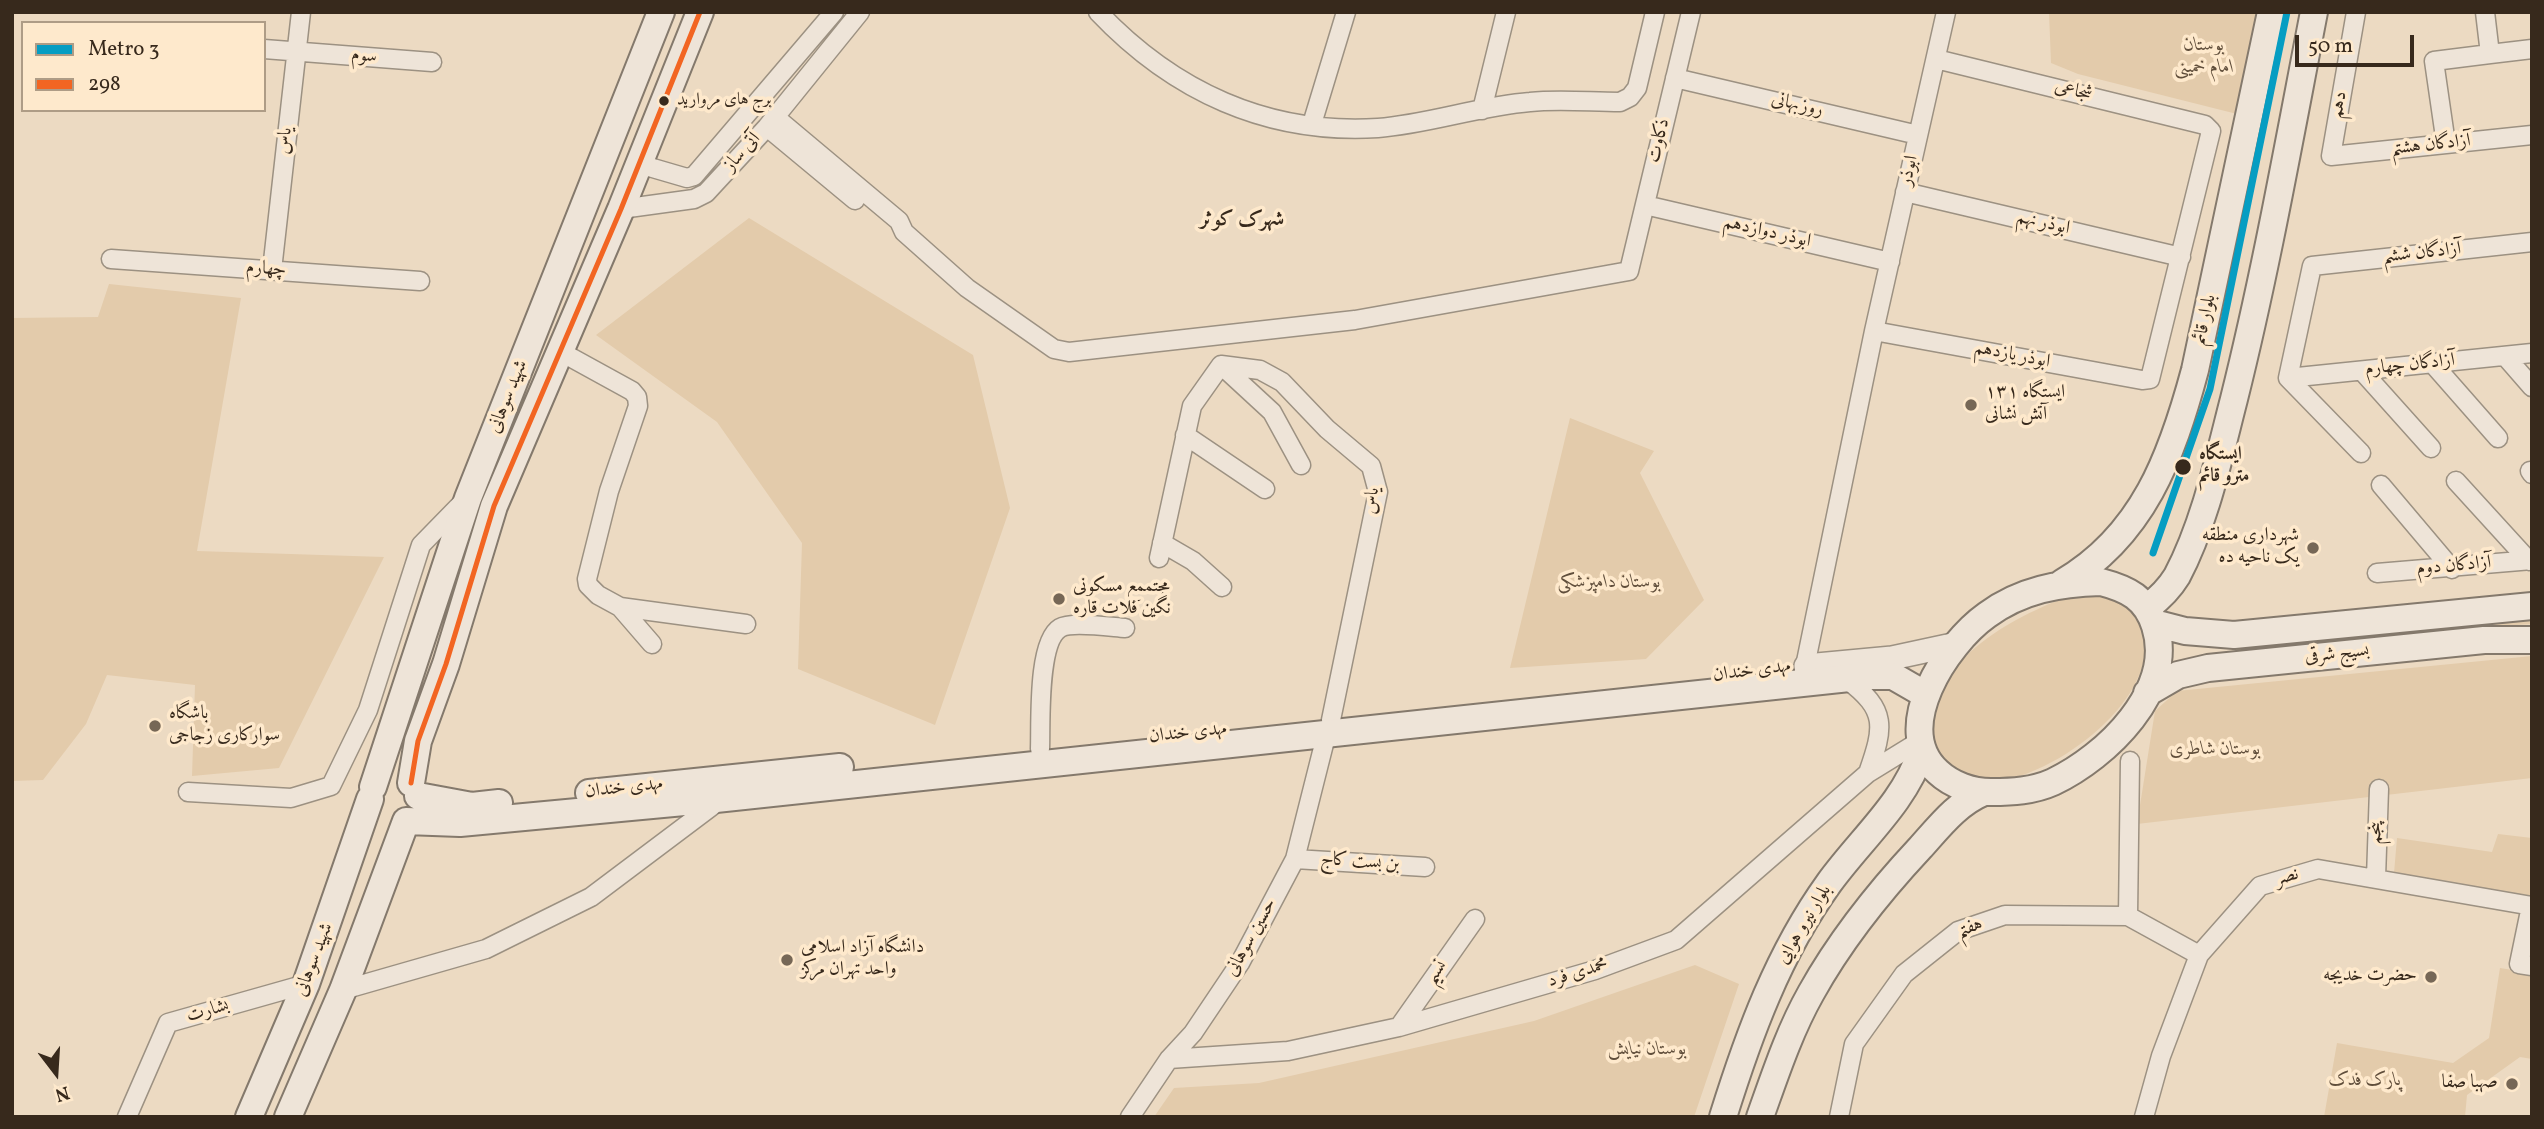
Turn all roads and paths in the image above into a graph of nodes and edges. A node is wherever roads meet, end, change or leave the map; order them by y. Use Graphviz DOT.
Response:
graph roads {
  1 [pos="301,12"];
  2 [pos="661,12"];
  3 [pos="700,12"];
  4 [pos="834,12"];
  5 [pos="860,12"];
  6 [pos="1098,12"];
  7 [pos="1346,12"];
  8 [pos="1506,12"];
  9 [pos="1655,12"];
  10 [pos="1691,12"];
  11 [pos="1946,12"];
  12 [pos="2271,12"];
  13 [pos="2315,12"];
  14 [pos="2356,12"];
  15 [pos="2485,12"];
  16 [pos="818,32"];
  17 [pos="834,45"];
  18 [pos="266,49"];
  19 [pos="2532,49"];
  20 [pos="296,51"];
  21 [pos="2490,54"];
  22 [pos="1936,58"];
  23 [pos="432,62"];
  24 [pos="1675,78"];
  25 [pos="1482,110"];
  26 [pos="771,122"];
  27 [pos="1312,124"];
  28 [pos="1919,135"];
  29 [pos="2532,135"];
  30 [pos="2446,144"];
  31 [pos="2331,156"];
  32 [pos="639,164"];
  33 [pos="1905,192"];
  34 [pos="1645,205"];
  35 [pos="621,209"];
  36 [pos="2532,242"];
  37 [pos="2181,257"];
  38 [pos="111,259"];
  39 [pos="1890,262"];
  40 [pos="272,270"];
  41 [pos="420,281"];
  42 [pos="1874,331"];
  43 [pos="561,352"];
  44 [pos="2532,354"];
  45 [pos="2505,356"];
  46 [pos="2432,364"];
  47 [pos="1221,365"];
  48 [pos="2362,371"];
  49 [pos="2288,378"];
  50 [pos="2532,387"];
  51 [pos="1185,435"];
  52 [pos="2498,438"];
  53 [pos="2431,448"];
  54 [pos="2361,453"];
  55 [pos="1301,465"];
  56 [pos="2456,481"];
  57 [pos="2381,485"];
  58 [pos="1265,489"];
  59 [pos="468,498"];
  60 [pos="494,506"];
  61 [pos="2530,561"];
  62 [pos="2452,569"];
  63 [pos="2377,573"];
  64 [pos="2059,584"];
  65 [pos="1222,587"];
  66 [pos="2532,606"];
  67 [pos="620,607"];
  68 [pos="2151,615"];
  69 [pos="746,624"];
  70 [pos="1125,628"];
  71 [pos="2234,635"];
  72 [pos="2532,640"];
  73 [pos="652,644"];
  74 [pos="1957,644"];
  75 [pos="2237,665"];
  76 [pos="1803,675"];
  77 [pos="1846,679"];
  78 [pos="2147,693"];
  79 [pos="1926,695"];
  80 [pos="1329,728"];
  81 [pos="1921,746"];
  82 [pos="1040,749"];
  83 [pos="2130,761"];
  84 [pos="1868,773"];
  85 [pos="415,789"];
  86 [pos="2379,789"];
  87 [pos="188,792"];
  88 [pos="1983,792"];
  89 [pos="371,793"];
  90 [pos="712,806"];
  91 [pos="407,821"];
  92 [pos="1295,859"];
  93 [pos="1425,867"];
  94 [pos="2376,878"];
  95 [pos="2531,906"];
  96 [pos="2128,916"];
  97 [pos="1475,919"];
  98 [pos="2199,955"];
  99 [pos="2532,966"];
  100 [pos="306,984"];
  101 [pos="342,990"];
  102 [pos="1399,1027"];
  103 [pos="1169,1059"];
  104 [pos="127,1117"];
  105 [pos="249,1117"];
  106 [pos="288,1117"];
  107 [pos="1130,1117"];
  108 [pos="1723,1117"];
  109 [pos="1760,1117"];
  110 [pos="1839,1117"];
  111 [pos="2144,1117"];
  1 -- 20 [label="street, یاس"];
  2 -- 59 [label="main road, شهید سوهانی"];
  3 -- 32 [label="main road, شهید سوهانی"];
  4 -- 16 [label="street, آتی ساز"];
  5 -- 17 [label="street, آتی ساز"];
  6 -- 27 [label="street"];
  7 -- 27 [label="street"];
  8 -- 25 [label="street"];
  9 -- 25 [label="street"];
  10 -- 24 [label="street, ذکاوت"];
  11 -- 22 [label="street, ابوذر"];
  12 -- 64 [label="main road, بلوار قائم"];
  13 -- 68 [label="main road"];
  14 -- 31 [label="street, دهم"];
  15 -- 21 [label="street"];
  16 -- 17 [label="street"];
  16 -- 32 [label="street, آتی ساز"];
  17 -- 26 [label="street, آتی ساز"];
  18 -- 20 [label="street, سوم"];
  19 -- 21 [label="street"];
  20 -- 23 [label="street, سوم"];
  20 -- 40 [label="street, یاس"];
  21 -- 30 [label="street"];
  22 -- 28 [label="street, ابوذر"];
  22 -- 37 [label="street, شجاعی"];
  24 -- 28 [label="street, روزبهانی"];
  24 -- 34 [label="street, ذکاوت"];
  25 -- 27 [label="street"];
  26 -- 34 [label="street, ذکاوت"];
  26 -- 35 [label="street, آتی ساز"];
  28 -- 33 [label="street, ابوذر"];
  29 -- 30 [label="street, آزادگان هشتم"];
  30 -- 31 [label="street, آزادگان هشتم"];
  32 -- 35 [label="main road, شهید سوهانی"];
  33 -- 37 [label="street, ابوذر نهم"];
  33 -- 39 [label="street, ابوذر"];
  34 -- 39 [label="street, ابوذر دوازدهم"];
  35 -- 43 [label="main road, شهید سوهانی"];
  36 -- 49 [label="street, آزادگان ششم"];
  37 -- 42 [label="street, ابوذر یازدهم"];
  38 -- 40 [label="street, چهارم"];
  39 -- 42 [label="street, ابوذر"];
  40 -- 41 [label="street, چهارم"];
  42 -- 76 [label="street, ابوذر"];
  43 -- 60 [label="main road, شهید سوهانی"];
  43 -- 67 [label="street"];
  44 -- 45 [label="street, آزادگان چهارم"];
  45 -- 46 [label="street, آزادگان چهارم"];
  45 -- 50 [label="street"];
  46 -- 48 [label="street, آزادگان چهارم"];
  46 -- 52 [label="street"];
  47 -- 51 [label="street"];
  47 -- 55 [label="street"];
  47 -- 80 [label="street, یاس"];
  48 -- 49 [label="street, آزادگان چهارم"];
  48 -- 53 [label="street"];
  49 -- 54 [label="street"];
  51 -- 58 [label="street"];
  51 -- 65 [label="street"];
  56 -- 61 [label="street"];
  57 -- 62 [label="street"];
  59 -- 60 [label="main road"];
  59 -- 87 [label="street"];
  59 -- 89 [label="main road, شهید سوهانی"];
  60 -- 85 [label="main road, شهید سوهانی"];
  61 -- 62 [label="street, آزادگان دوم"];
  62 -- 63 [label="street, آزادگان دوم"];
  64 -- 68 [label="main road"];
  64 -- 74 [label="main road"];
  66 -- 71 [label="main road, بسیج شرقی"];
  67 -- 69 [label="street"];
  67 -- 73 [label="street"];
  68 -- 71 [label="main road, بسیج شرقی"];
  68 -- 78 [label="main road"];
  70 -- 82 [label="street"];
  71 -- 75 [label="main road"];
  72 -- 75 [label="main road, بسیج شرقی"];
  74 -- 76 [label="street, مهدی خندان"];
  74 -- 79 [label="main road"];
  75 -- 78 [label="main road, بسیج شرقی"];
  76 -- 77 [label="main road, مهدی خندان"];
  76 -- 80 [label="main road, مهدی خندان"];
  77 -- 79 [label="main road, مهدی خندان"];
  77 -- 84 [label="street"];
  78 -- 88 [label="main road"];
  79 -- 81 [label="main road"];
  80 -- 82 [label="main road, مهدی خندان"];
  80 -- 91 [label="main road, مهدی خندان"];
  80 -- 92 [label="street, حسین سوهانی"];
  81 -- 84 [label="street, محمدی فرد"];
  81 -- 88 [label="main road"];
  81 -- 108 [label="main road, بلوار نیرو هوایی"];
  82 -- 85 [label="main road, مهدی خندان"];
  83 -- 96 [label="street"];
  84 -- 102 [label="street, محمدی فرد"];
  85 -- 89 [label="main road"];
  85 -- 91 [label="main road"];
  86 -- 94 [label="street, پنجم"];
  88 -- 109 [label="main road, بلوار نیرو هوایی"];
  89 -- 91 [label="main road"];
  89 -- 100 [label="main road, شهید سوهانی"];
  90 -- 101 [label="street"];
  91 -- 101 [label="main road, شهید سوهانی"];
  92 -- 93 [label="street, بن بست کاج"];
  92 -- 103 [label="street, حسین سوهانی"];
  94 -- 95 [label="street, نصر"];
  94 -- 98 [label="street, نصر"];
  95 -- 99 [label="street"];
  96 -- 98 [label="street, هفتم"];
  96 -- 110 [label="street, هفتم"];
  97 -- 102 [label="street, نسیم"];
  98 -- 111 [label="street, نصر"];
  100 -- 104 [label="street, بشارت"];
  100 -- 105 [label="main road, شهید سوهانی"];
  101 -- 106 [label="main road, شهید سوهانی"];
  102 -- 103 [label="street, محمدی فرد"];
  103 -- 107 [label="street, حسین سوهانی"];
}
